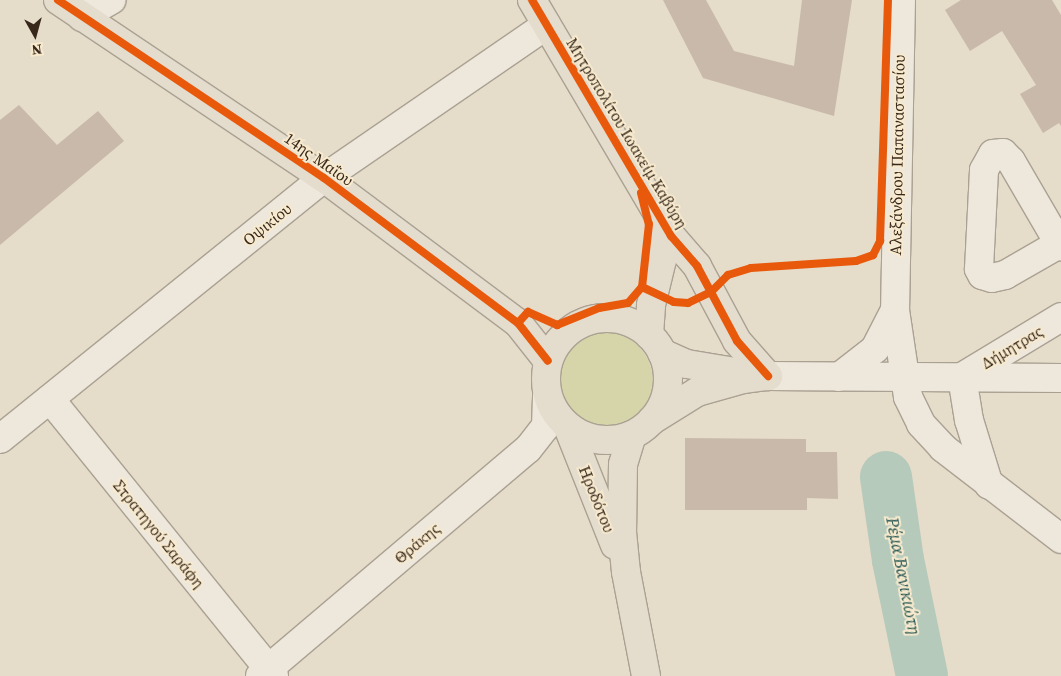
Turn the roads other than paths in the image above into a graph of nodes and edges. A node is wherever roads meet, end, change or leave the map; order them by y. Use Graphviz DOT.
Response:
graph roads {
  1 [pos="58,0"];
  2 [pos="111,0"];
  3 [pos="532,0"];
  4 [pos="901,0"];
  5 [pos="82,17"];
  6 [pos="546,25"];
  7 [pos="324,178"];
  8 [pos="660,218"];
  9 [pos="896,310"];
  10 [pos="1061,317"];
  11 [pos="656,344"];
  12 [pos="548,360"];
  13 [pos="768,376"];
  14 [pos="839,377"];
  15 [pos="905,378"];
  16 [pos="962,378"];
  17 [pos="1061,378"];
  18 [pos="547,396"];
  19 [pos="50,399"];
  20 [pos="568,427"];
  21 [pos="642,428"];
  22 [pos="0,439"];
  23 [pos="989,485"];
  24 [pos="1061,539"];
  25 [pos="626,572"];
  26 [pos="267,674"];
  27 [pos="646,676"];
  1 -- 5 [label="main road, 14ης Μαΐου"];
  2 -- 5 [label="street"];
  3 -- 6 [label="main road, Μητροπολίτου Ιωακείμ Καβύρη"];
  4 -- 9 [label="street, Αλεξάνδρου Παπαναστασίου"];
  5 -- 7 [label="main road, 14ης Μαΐου"];
  6 -- 7 [label="street, Οψικίου"];
  6 -- 8 [label="main road, Μητροπολίτου Ιωακείμ Καβύρη"];
  7 -- 12 [label="main road, 14ης Μαΐου"];
  7 -- 19 [label="street, Οψικίου"];
  8 -- 11 [label="main road"];
  8 -- 13 [label="main road, Μητροπολίτου Ιωακείμ Καβύρη"];
  9 -- 14 [label="street, Αλεξάνδρου Παπαναστασίου"];
  9 -- 15 [label="street, Αλεξάνδρου Παπαναστασίου"];
  10 -- 16 [label="street, Δήμητρας"];
  11 -- 12 [label="main road"];
  11 -- 13 [label="main road"];
  11 -- 21 [label="main road"];
  12 -- 18 [label="main road"];
  13 -- 14 [label="street"];
  13 -- 21 [label="main road"];
  14 -- 15 [label="street"];
  15 -- 16 [label="street"];
  15 -- 23 [label="street, Αλεξάνδρου Παπαναστασίου"];
  16 -- 17 [label="street"];
  16 -- 23 [label="street"];
  18 -- 20 [label="main road"];
  18 -- 26 [label="street, Θράκης"];
  19 -- 22 [label="street, Οψικίου"];
  19 -- 26 [label="street, Στρατηγού Σαράφη"];
  20 -- 21 [label="main road"];
  20 -- 25 [label="main road, Ηροδότου"];
  21 -- 25 [label="main road, Ηροδότου"];
  23 -- 24 [label="street, Αλεξάνδρου Παπαναστασίου"];
  25 -- 27 [label="main road, Ηροδότου"];
}
